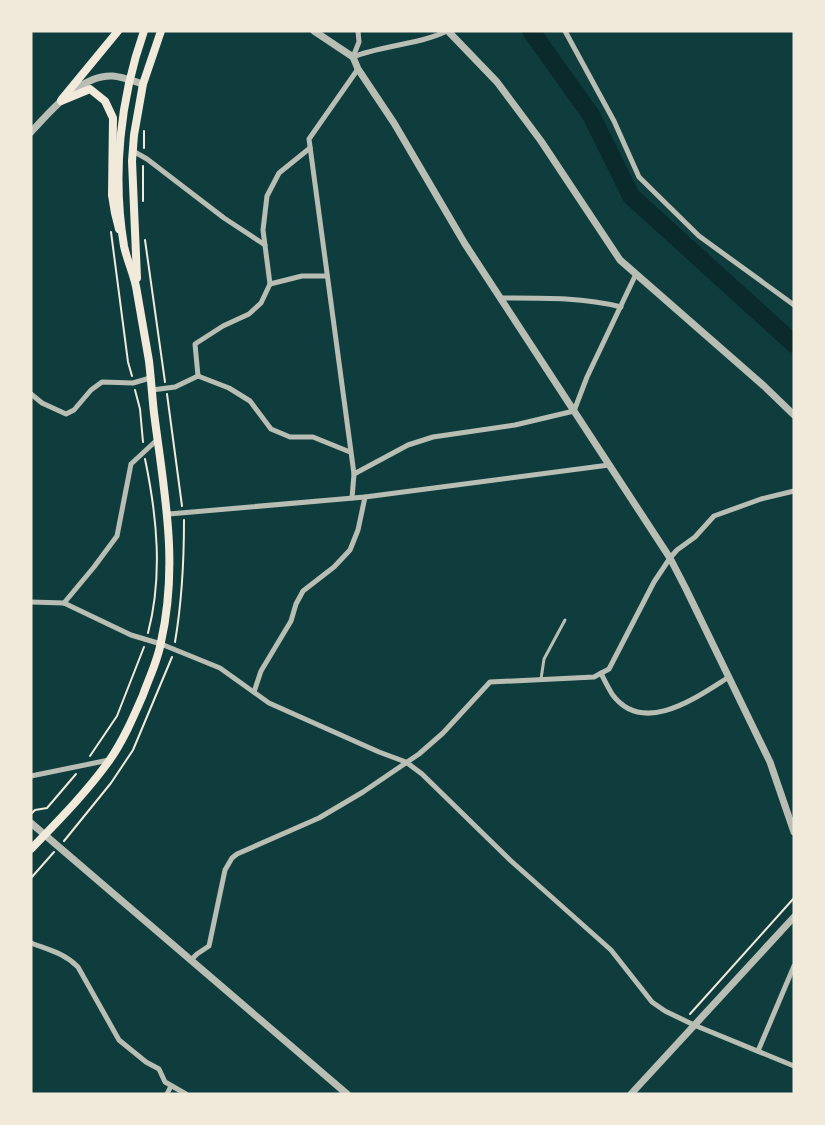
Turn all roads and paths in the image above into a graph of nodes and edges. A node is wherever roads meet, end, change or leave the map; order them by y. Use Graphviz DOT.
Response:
graph roads {
  1 [pos="118,31"];
  2 [pos="144,31"];
  3 [pos="161,31"];
  4 [pos="314,31"];
  5 [pos="358,31"];
  6 [pos="447,31"];
  7 [pos="565,31"];
  8 [pos="353,57"];
  9 [pos="358,68"];
  10 [pos="129,80"];
  11 [pos="143,84"];
  12 [pos="61,101"];
  13 [pos="144,131"];
  14 [pos="31,132"];
  15 [pos="310,148"];
  16 [pos="133,151"];
  17 [pos="144,157"];
  18 [pos="143,207"];
  19 [pos="110,232"];
  20 [pos="145,239"];
  21 [pos="265,245"];
  22 [pos="124,247"];
  23 [pos="636,274"];
  24 [pos="327,276"];
  25 [pos="270,284"];
  26 [pos="137,288"];
  27 [pos="500,298"];
  28 [pos="794,305"];
  29 [pos="621,307"];
  30 [pos="198,376"];
  31 [pos="150,378"];
  32 [pos="133,383"];
  33 [pos="166,389"];
  34 [pos="152,390"];
  35 [pos="31,394"];
  36 [pos="574,411"];
  37 [pos="794,416"];
  38 [pos="158,440"];
  39 [pos="350,452"];
  40 [pos="144,453"];
  41 [pos="609,465"];
  42 [pos="354,474"];
  43 [pos="794,491"];
  44 [pos="365,497"];
  45 [pos="352,498"];
  46 [pos="184,513"];
  47 [pos="168,514"];
  48 [pos="670,558"];
  49 [pos="31,602"];
  50 [pos="64,603"];
  51 [pos="565,620"];
  52 [pos="161,644"];
  53 [pos="174,650"];
  54 [pos="601,673"];
  55 [pos="729,677"];
  56 [pos="541,680"];
  57 [pos="254,692"];
  58 [pos="109,760"];
  59 [pos="406,762"];
  60 [pos="82,767"];
  61 [pos="31,776"];
  62 [pos="31,814"];
  63 [pos="31,823"];
  64 [pos="794,832"];
  65 [pos="45,834"];
  66 [pos="59,846"];
  67 [pos="31,849"];
  68 [pos="31,878"];
  69 [pos="794,898"];
  70 [pos="794,917"];
  71 [pos="31,943"];
  72 [pos="192,959"];
  73 [pos="794,966"];
  74 [pos="684,1021"];
  75 [pos="694,1025"];
  76 [pos="758,1050"];
  77 [pos="794,1066"];
  78 [pos="171,1086"];
  79 [pos="167,1094"];
  80 [pos="186,1094"];
  81 [pos="347,1094"];
  82 [pos="631,1094"];
  1 -- 12 [label="main road"];
  2 -- 10 [label="main road"];
  3 -- 11 [label="main road"];
  4 -- 8 [label="street"];
  5 -- 8 [label="street"];
  6 -- 8 [label="street"];
  6 -- 23 [label="street"];
  7 -- 28 [label="street"];
  8 -- 9 [label="street"];
  9 -- 15 [label="street"];
  9 -- 27 [label="street"];
  10 -- 11 [label="street"];
  10 -- 12 [label="street"];
  10 -- 22 [label="main road"];
  11 -- 16 [label="main road"];
  12 -- 14 [label="street"];
  12 -- 22 [label="main road"];
  13 -- 17 [label="path"];
  15 -- 21 [label="street"];
  15 -- 24 [label="street"];
  16 -- 17 [label="street"];
  16 -- 26 [label="main road"];
  17 -- 18 [label="path"];
  17 -- 21 [label="street"];
  19 -- 32 [label="path"];
  20 -- 33 [label="path"];
  21 -- 25 [label="street"];
  22 -- 26 [label="main road"];
  23 -- 29 [label="street"];
  23 -- 37 [label="street"];
  24 -- 25 [label="street"];
  24 -- 39 [label="street"];
  25 -- 30 [label="street"];
  26 -- 31 [label="main road"];
  27 -- 29 [label="street"];
  27 -- 36 [label="street"];
  29 -- 36 [label="street"];
  30 -- 33 [label="street"];
  30 -- 39 [label="street"];
  31 -- 32 [label="street"];
  31 -- 34 [label="main road"];
  32 -- 35 [label="street"];
  32 -- 40 [label="path"];
  33 -- 34 [label="street"];
  33 -- 46 [label="path"];
  34 -- 38 [label="main road"];
  36 -- 41 [label="street"];
  36 -- 42 [label="street"];
  38 -- 40 [label="street"];
  38 -- 47 [label="main road"];
  39 -- 42 [label="street"];
  40 -- 50 [label="street"];
  40 -- 60 [label="path"];
  41 -- 44 [label="street"];
  41 -- 48 [label="street"];
  42 -- 45 [label="street"];
  43 -- 48 [label="street"];
  44 -- 45 [label="street"];
  44 -- 57 [label="street"];
  45 -- 46 [label="street"];
  46 -- 47 [label="street"];
  46 -- 53 [label="path"];
  47 -- 52 [label="main road"];
  48 -- 54 [label="street"];
  48 -- 55 [label="street"];
  49 -- 50 [label="street"];
  50 -- 52 [label="street"];
  51 -- 56 [label="lane"];
  52 -- 53 [label="street"];
  52 -- 58 [label="main road"];
  53 -- 57 [label="street"];
  53 -- 66 [label="path"];
  54 -- 55 [label="street"];
  54 -- 56 [label="street"];
  55 -- 64 [label="street"];
  56 -- 59 [label="street"];
  57 -- 59 [label="street"];
  58 -- 60 [label="street"];
  58 -- 65 [label="main road"];
  59 -- 72 [label="street"];
  59 -- 74 [label="street"];
  60 -- 61 [label="street"];
  60 -- 62 [label="path"];
  63 -- 65 [label="street"];
  65 -- 66 [label="street"];
  65 -- 67 [label="main road"];
  66 -- 68 [label="path"];
  66 -- 72 [label="street"];
  69 -- 74 [label="path"];
  70 -- 75 [label="street"];
  71 -- 78 [label="street"];
  72 -- 81 [label="street"];
  73 -- 76 [label="street"];
  74 -- 75 [label="street"];
  75 -- 76 [label="street"];
  75 -- 82 [label="street"];
  76 -- 77 [label="street"];
  78 -- 79 [label="street"];
  78 -- 80 [label="street"];
}
